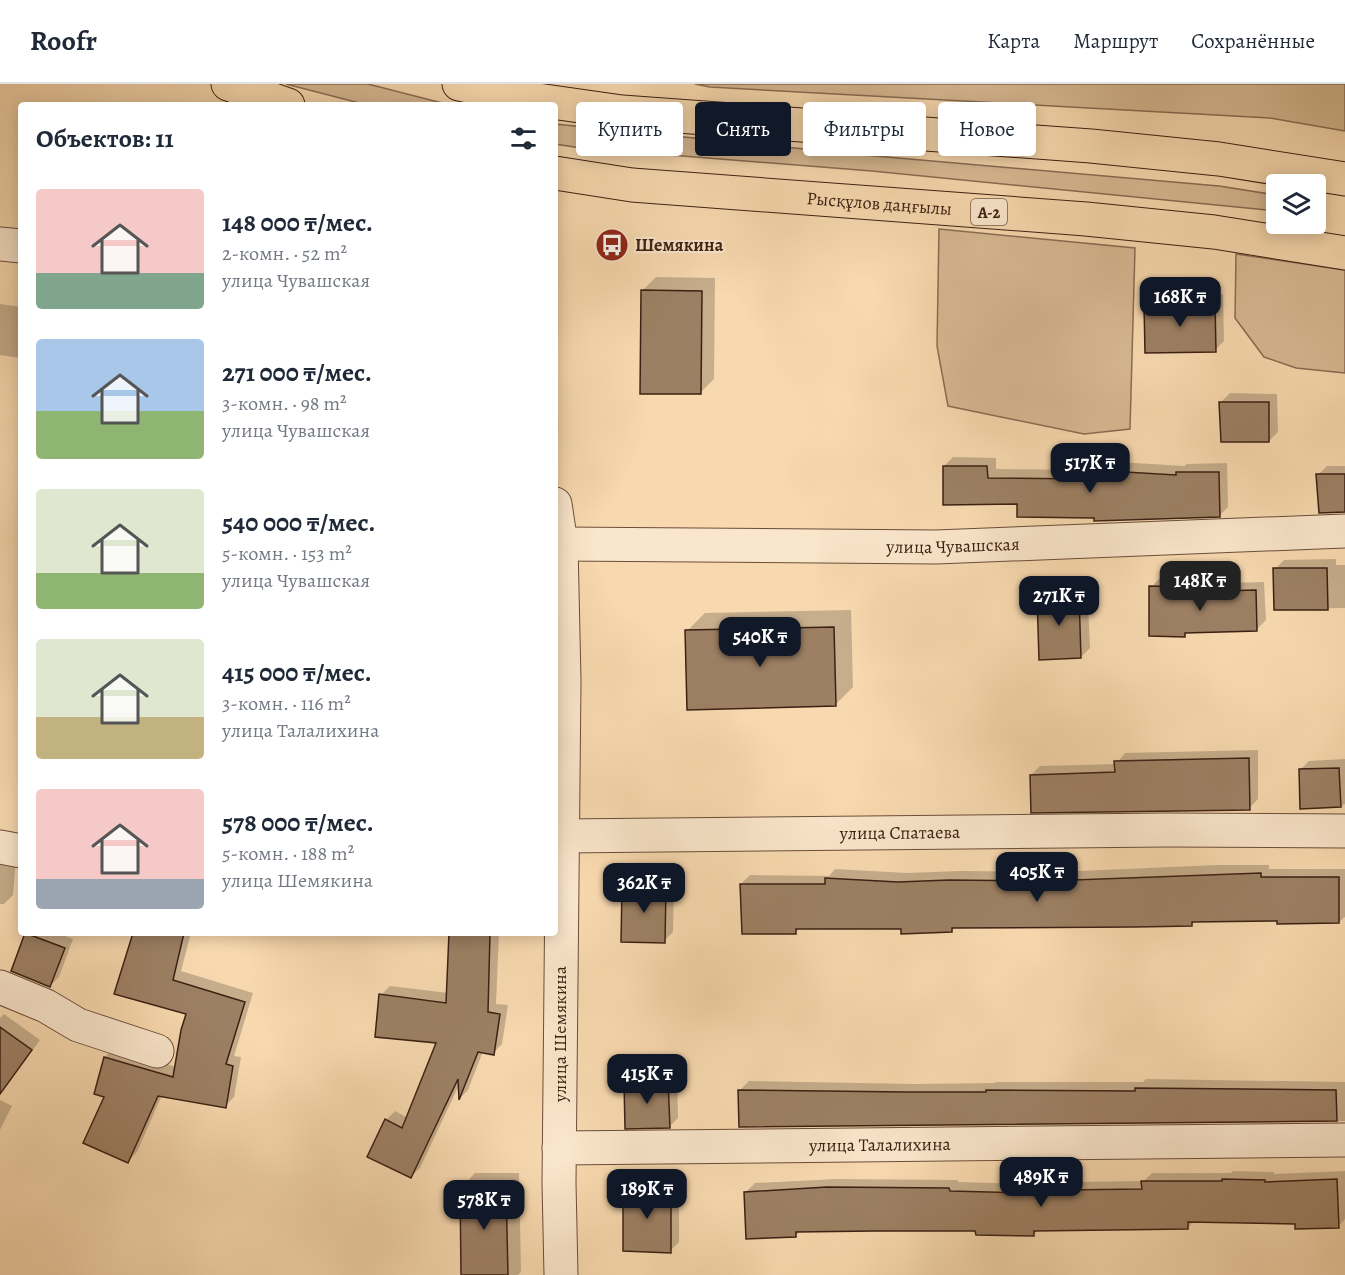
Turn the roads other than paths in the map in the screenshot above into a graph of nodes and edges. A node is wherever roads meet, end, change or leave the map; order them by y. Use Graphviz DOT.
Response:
graph roads {
  1 [pos="228,84"];
  2 [pos="459,84"];
  3 [pos="578,84"];
  4 [pos="279,102"];
  5 [pos="551,102"];
  6 [pos="606,102"];
  7 [pos="558,103"];
  8 [pos="576,105"];
  9 [pos="683,116"];
  10 [pos="558,173"];
  11 [pos="1345,179"];
  12 [pos="0,244"];
  13 [pos="18,246"];
  14 [pos="1345,253"];
  15 [pos="558,524"];
  16 [pos="1345,531"];
  17 [pos="561,544"];
  18 [pos="1345,831"];
  19 [pos="562,836"];
  20 [pos="0,847"];
  21 [pos="18,850"];
  22 [pos="0,987"];
  23 [pos="156,1051"];
  24 [pos="1345,1140"];
  25 [pos="559,1148"];
  26 [pos="561,1275"];
  1 -- 4 [label="main road"];
  2 -- 5 [label="main road"];
  3 -- 6 [label="main road"];
  7 -- 8 [label="main road"];
  9 -- 11 [label="main road"];
  10 -- 14 [label="main road, Рысқұлов даңғылы / A-2"];
  12 -- 13 [label="street"];
  15 -- 17 [label="street, улица Шемякина"];
  16 -- 17 [label="street, улица Чувашская"];
  17 -- 19 [label="street, улица Шемякина"];
  18 -- 19 [label="street, улица Спатаева"];
  19 -- 25 [label="street, улица Шемякина"];
  20 -- 21 [label="street"];
  22 -- 23 [label="street"];
  24 -- 25 [label="street, улица Талалихина"];
  25 -- 26 [label="street, улица Шемякина"];
}
